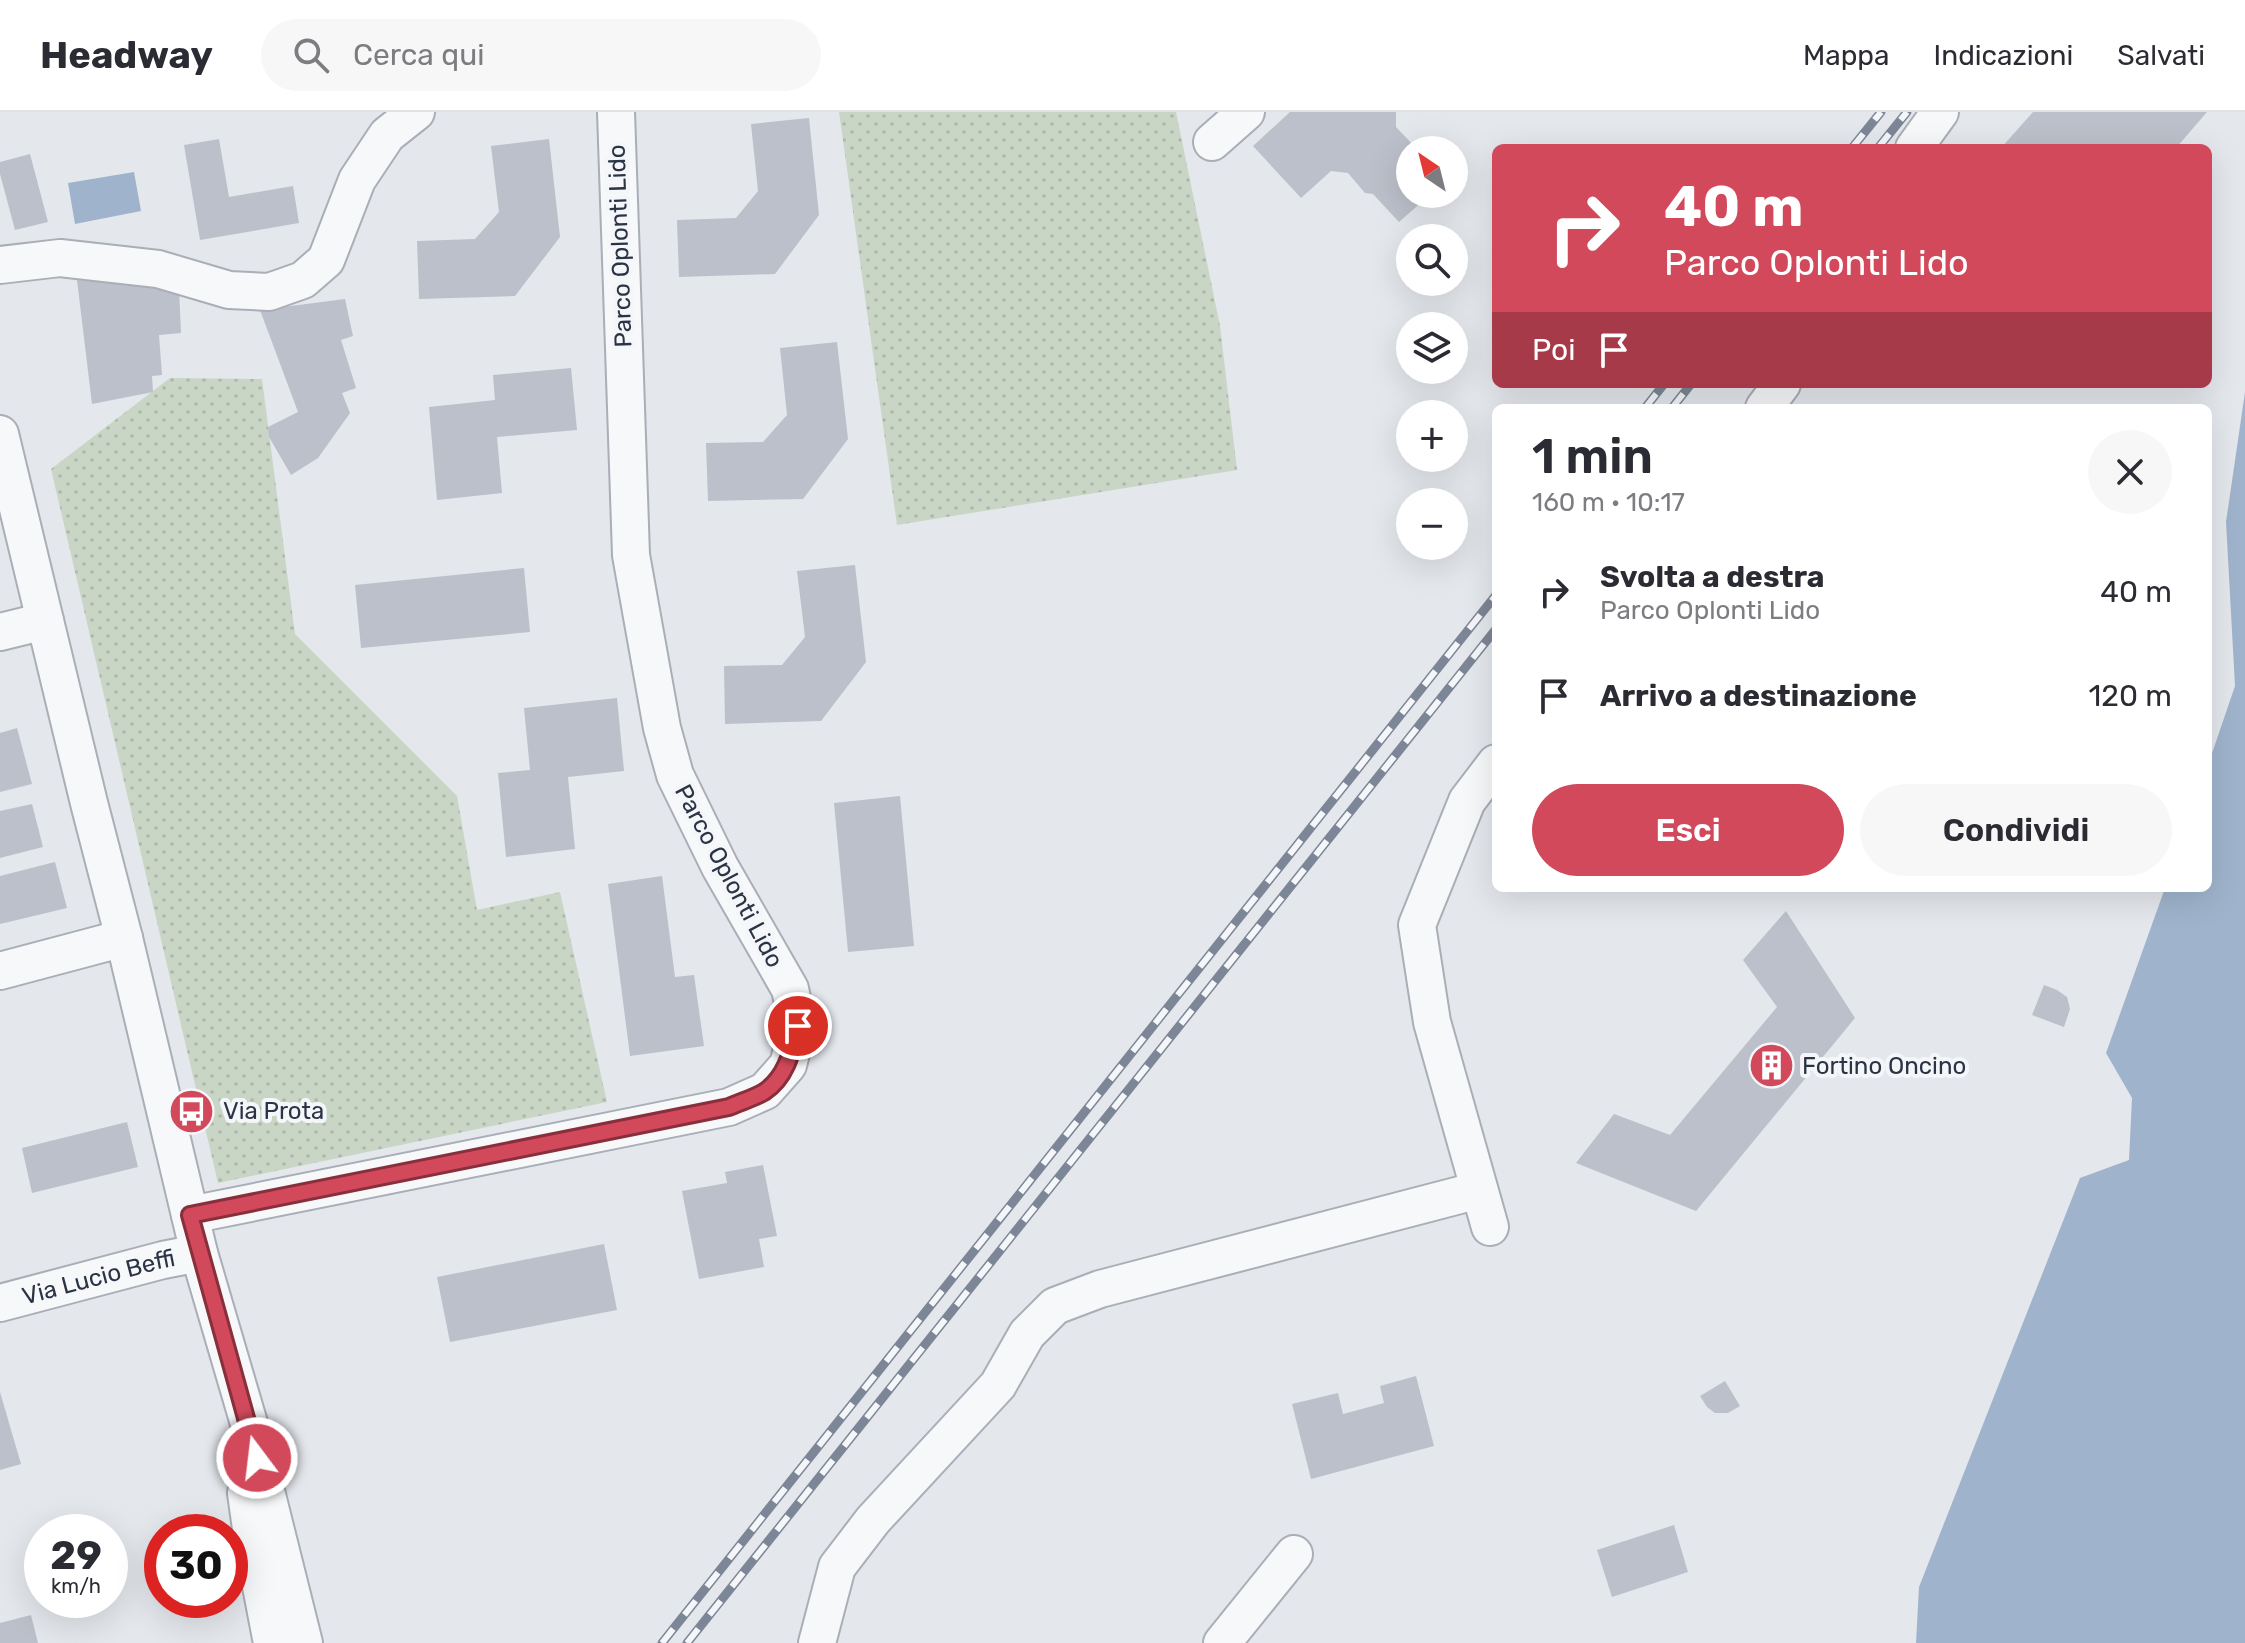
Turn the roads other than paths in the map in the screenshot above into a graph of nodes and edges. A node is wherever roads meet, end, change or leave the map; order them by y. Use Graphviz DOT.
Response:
graph roads {
  1 [pos="416,112"];
  2 [pos="616,112"];
  3 [pos="1246,112"];
  4 [pos="1940,112"];
  5 [pos="1212,142"];
  6 [pos="1917,144"];
  7 [pos="0,265"];
  8 [pos="0,434"];
  9 [pos="45,621"];
  10 [pos="0,632"];
  11 [pos="1492,768"];
  12 [pos="124,938"];
  13 [pos="0,971"];
  14 [pos="1479,1190"];
  15 [pos="190,1215"];
  16 [pos="1490,1227"];
  17 [pos="199,1253"];
  18 [pos="0,1303"];
  19 [pos="250,1427"];
  20 [pos="1294,1554"];
  21 [pos="272,1643"];
  22 [pos="304,1643"];
  23 [pos="817,1643"];
  24 [pos="1222,1643"];
  1 -- 7 [label="street"];
  2 -- 15 [label="street, Parco Oplonti Lido"];
  3 -- 5 [label="street"];
  4 -- 6 [label="street"];
  8 -- 9 [label="street"];
  9 -- 10 [label="street"];
  9 -- 12 [label="street"];
  11 -- 14 [label="street"];
  12 -- 13 [label="street"];
  12 -- 15 [label="street"];
  14 -- 16 [label="street"];
  14 -- 23 [label="street"];
  15 -- 17 [label="street"];
  17 -- 18 [label="street, Via Lucio Beffi"];
  17 -- 19 [label="street"];
  19 -- 21 [label="street"];
  19 -- 22 [label="street"];
  20 -- 24 [label="street"];
}
